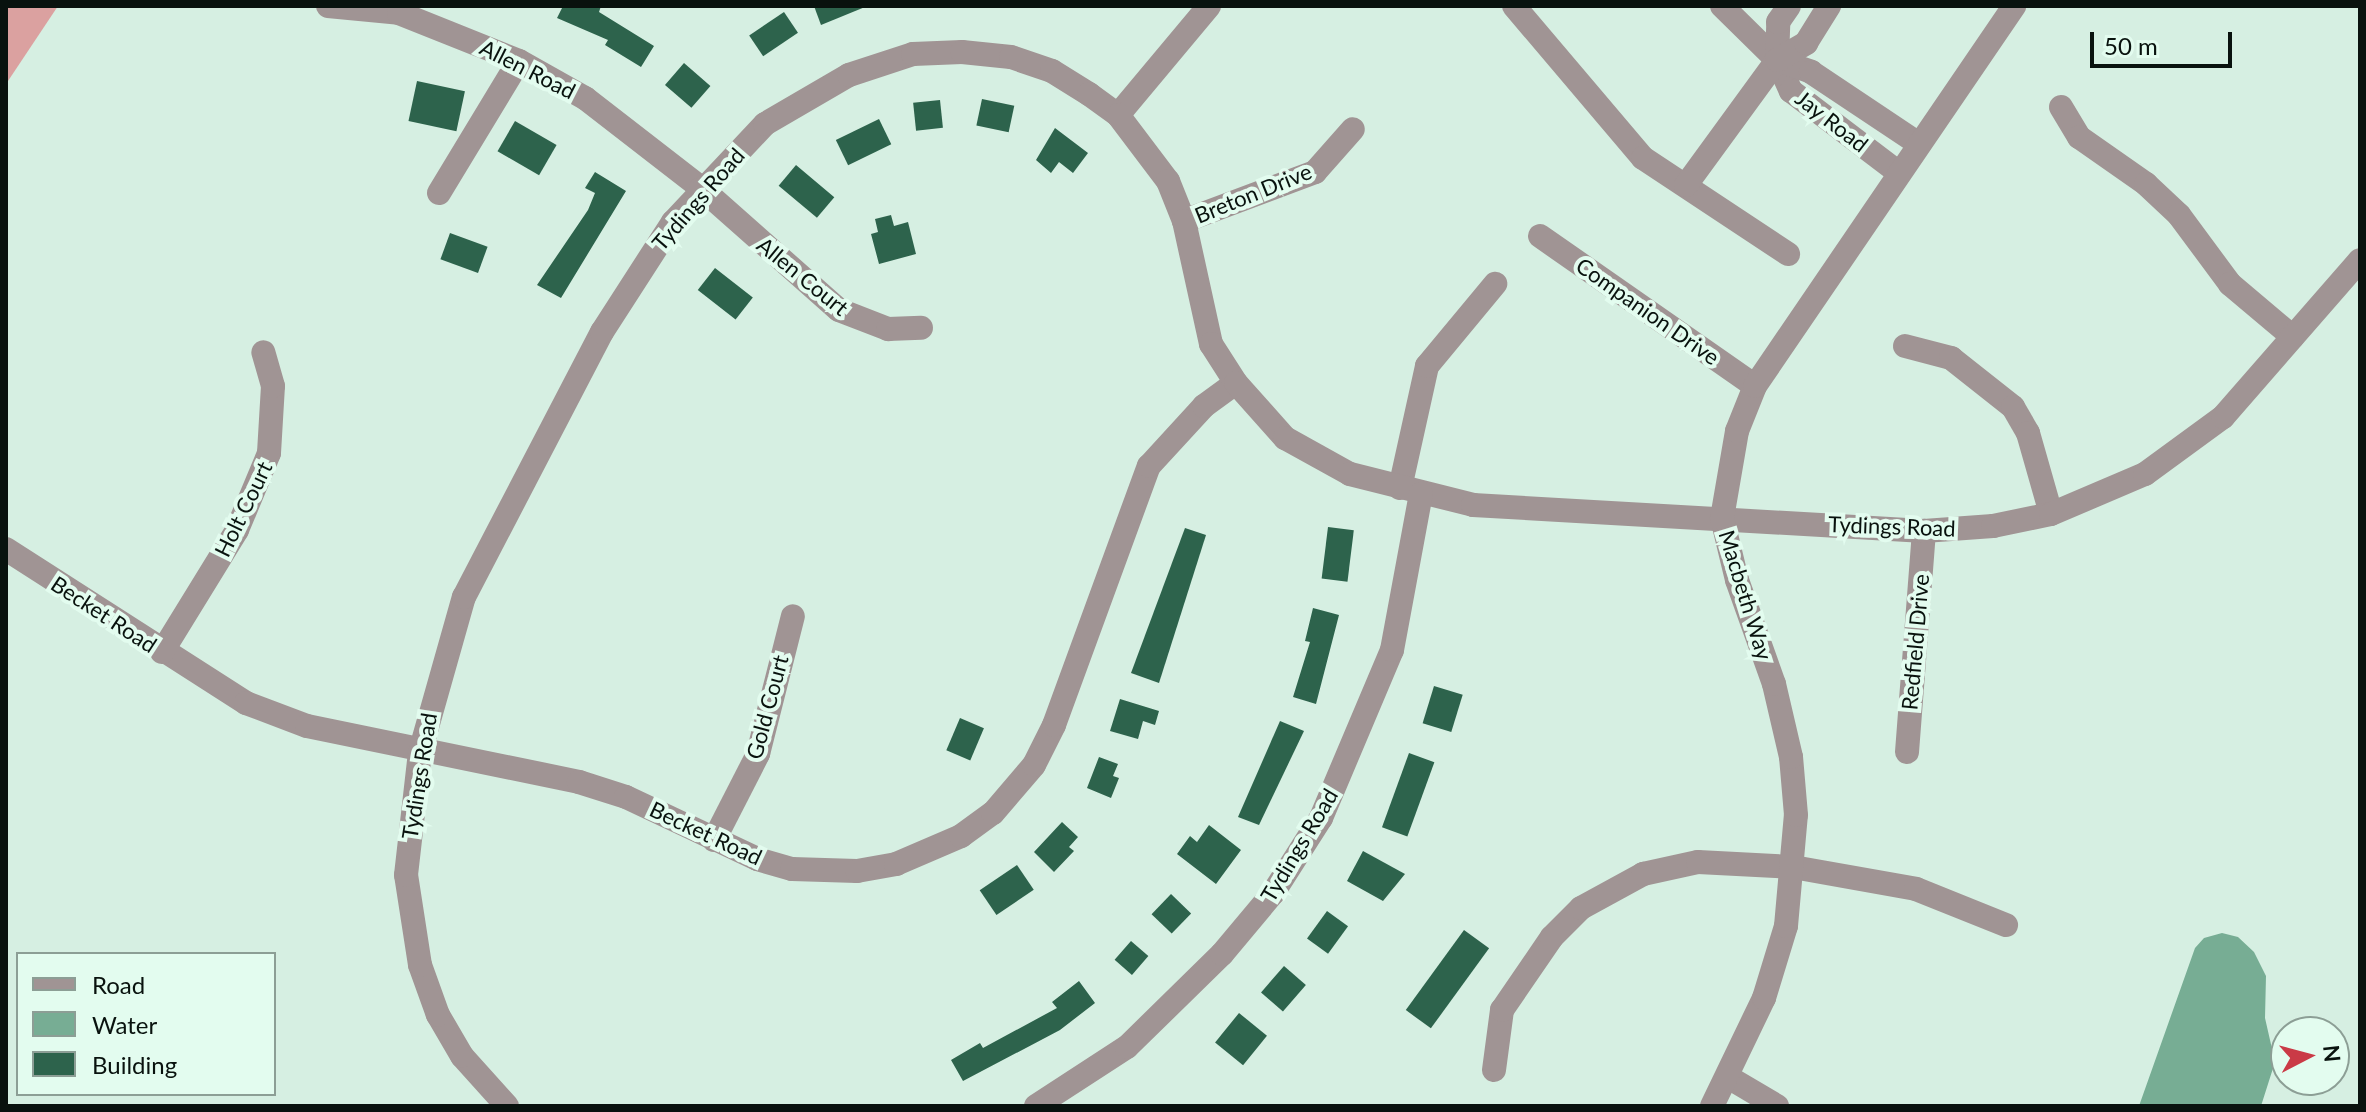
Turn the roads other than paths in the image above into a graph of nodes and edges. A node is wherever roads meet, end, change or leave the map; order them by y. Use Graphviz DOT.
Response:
graph roads {
  1 [pos="328,6"];
  2 [pos="1209,6"];
  3 [pos="1514,6"];
  4 [pos="1722,6"];
  5 [pos="1789,6"];
  6 [pos="1829,6"];
  7 [pos="2014,6"];
  8 [pos="399,10"];
  9 [pos="1777,60"];
  10 [pos="519,61"];
  11 [pos="2061,107"];
  12 [pos="1118,115"];
  13 [pos="1353,129"];
  14 [pos="1919,144"];
  15 [pos="1899,173"];
  16 [pos="1686,185"];
  17 [pos="701,188"];
  18 [pos="439,193"];
  19 [pos="1184,221"];
  20 [pos="1540,236"];
  21 [pos="1788,254"];
  22 [pos="2360,260"];
  23 [pos="1495,284"];
  24 [pos="921,328"];
  25 [pos="2293,337"];
  26 [pos="1905,346"];
  27 [pos="263,352"];
  28 [pos="1236,383"];
  29 [pos="1755,386"];
  30 [pos="1410,491"];
  31 [pos="2051,514"];
  32 [pos="1722,518"];
  33 [pos="1924,531"];
  34 [pos="6,549"];
  35 [pos="793,616"];
  36 [pos="162,652"];
  37 [pos="420,752"];
  38 [pos="1907,752"];
  39 [pos="714,840"];
  40 [pos="1793,867"];
  41 [pos="2006,925"];
  42 [pos="1494,1070"];
  43 [pos="1728,1077"];
  44 [pos="507,1106"];
  45 [pos="1036,1106"];
  46 [pos="1712,1106"];
  47 [pos="1777,1106"];
  1 -- 8 [label="street, Allen Road"];
  2 -- 12 [label="street"];
  3 -- 16 [label="street"];
  4 -- 9 [label="street, Jay Road"];
  5 -- 9 [label="street"];
  6 -- 9 [label="street"];
  7 -- 14 [label="street, Macbeth Way"];
  8 -- 10 [label="street, Allen Road"];
  9 -- 14 [label="street, Jay Road"];
  9 -- 15 [label="street, Jay Road"];
  9 -- 16 [label="street"];
  10 -- 17 [label="street, Allen Road"];
  10 -- 18 [label="street"];
  11 -- 25 [label="street"];
  12 -- 17 [label="street, Tydings Road"];
  12 -- 19 [label="street, Tydings Road"];
  13 -- 19 [label="street, Breton Drive"];
  14 -- 15 [label="street, Macbeth Way"];
  15 -- 29 [label="street, Macbeth Way"];
  16 -- 21 [label="street"];
  17 -- 24 [label="street, Allen Court"];
  17 -- 37 [label="street, Tydings Road"];
  19 -- 28 [label="street, Tydings Road"];
  20 -- 29 [label="street, Companion Drive"];
  22 -- 25 [label="street, Tydings Road"];
  23 -- 30 [label="street"];
  25 -- 31 [label="street, Tydings Road"];
  26 -- 31 [label="street"];
  27 -- 36 [label="street, Holt Court"];
  28 -- 30 [label="street, Tydings Road"];
  28 -- 39 [label="street, Becket Road"];
  29 -- 32 [label="street, Macbeth Way"];
  30 -- 32 [label="street, Tydings Road"];
  30 -- 45 [label="street, Tydings Road"];
  31 -- 33 [label="street, Tydings Road"];
  32 -- 33 [label="street, Tydings Road"];
  32 -- 40 [label="street, Macbeth Way"];
  33 -- 38 [label="street, Redfield Drive"];
  34 -- 36 [label="street, Becket Road"];
  35 -- 39 [label="street, Gold Court"];
  36 -- 37 [label="street, Becket Road"];
  37 -- 39 [label="street, Becket Road"];
  37 -- 44 [label="street, Tydings Road"];
  40 -- 41 [label="street"];
  40 -- 42 [label="street"];
  40 -- 43 [label="street, Macbeth Way"];
  43 -- 46 [label="street, Macbeth Way"];
  43 -- 47 [label="street"];
}
